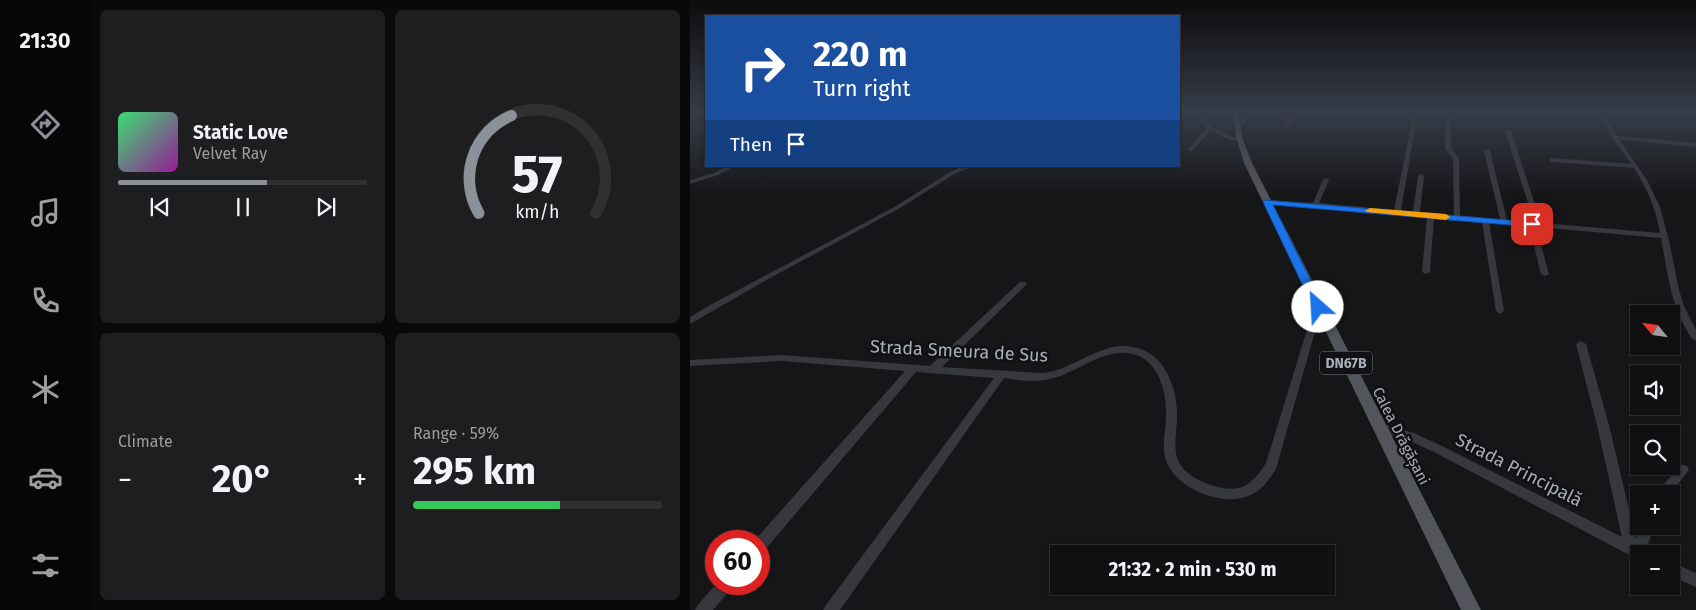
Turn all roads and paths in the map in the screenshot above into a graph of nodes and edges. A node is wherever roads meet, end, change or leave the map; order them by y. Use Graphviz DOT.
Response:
graph roads {
  1 [pos="1200,139"];
  2 [pos="1233,139"];
  3 [pos="1411,139"];
  4 [pos="1448,139"];
  5 [pos="1510,139"];
  6 [pos="1618,139"];
  7 [pos="1641,139"];
  8 [pos="1240,140"];
  9 [pos="1696,145"];
  10 [pos="1190,150"];
  11 [pos="1487,151"];
  12 [pos="1552,160"];
  13 [pos="1635,166"];
  14 [pos="730,167"];
  15 [pos="968,167"];
  16 [pos="1421,176"];
  17 [pos="1326,180"];
  18 [pos="690,182"];
  19 [pos="1267,202"];
  20 [pos="1315,205"];
  21 [pos="1397,213"];
  22 [pos="1416,215"];
  23 [pos="1431,216"];
  24 [pos="1457,218"];
  25 [pos="1485,220"];
  26 [pos="1504,222"];
  27 [pos="1535,225"];
  28 [pos="1664,236"];
  29 [pos="1426,272"];
  30 [pos="1545,274"];
  31 [pos="1023,284"];
  32 [pos="1318,307"];
  33 [pos="1500,311"];
  34 [pos="690,321"];
  35 [pos="1696,338"];
  36 [pos="1582,344"];
  37 [pos="690,363"];
  38 [pos="914,367"];
  39 [pos="933,369"];
  40 [pos="1001,375"];
  41 [pos="1378,427"];
  42 [pos="1683,470"];
  43 [pos="1670,485"];
  44 [pos="770,533"];
  45 [pos="1634,545"];
  46 [pos="1630,549"];
  47 [pos="1680,573"];
  48 [pos="1696,580"];
  49 [pos="716,595"];
  50 [pos="703,610"];
  51 [pos="832,610"];
  52 [pos="1471,610"];
  1 -- 10 [label="street"];
  2 -- 8 [label="street"];
  3 -- 21 [label="street"];
  4 -- 24 [label="street"];
  5 -- 27 [label="street"];
  6 -- 13 [label="street"];
  7 -- 9 [label="street"];
  8 -- 19 [label="main road, Calea Drăgășani / DN67B"];
  11 -- 26 [label="street"];
  12 -- 13 [label="street"];
  13 -- 28 [label="street"];
  14 -- 18 [label="street"];
  15 -- 34 [label="street"];
  16 -- 22 [label="street"];
  17 -- 20 [label="street"];
  19 -- 20 [label="street"];
  19 -- 32 [label="main road, Calea Drăgășani / DN67B"];
  20 -- 21 [label="street"];
  21 -- 22 [label="street"];
  22 -- 23 [label="street"];
  23 -- 24 [label="street"];
  23 -- 29 [label="street"];
  24 -- 25 [label="street"];
  25 -- 26 [label="street"];
  25 -- 33 [label="street"];
  26 -- 27 [label="street"];
  27 -- 28 [label="street"];
  27 -- 30 [label="street"];
  28 -- 35 [label="street"];
  31 -- 39 [label="street"];
  32 -- 40 [label="street, Strada Smeura de Sus"];
  32 -- 41 [label="main road, Calea Drăgășani / DN67B"];
  36 -- 45 [label="street"];
  37 -- 38 [label="street, Strada Smeura de Sus"];
  38 -- 39 [label="street, Strada Smeura de Sus"];
  38 -- 44 [label="street"];
  39 -- 40 [label="street, Strada Smeura de Sus"];
  40 -- 51 [label="street"];
  41 -- 46 [label="street, Strada Principală"];
  41 -- 52 [label="main road, Calea Drăgășani / DN67B"];
  42 -- 43 [label="street"];
  47 -- 48 [label="street"];
  49 -- 50 [label="street"];
}
